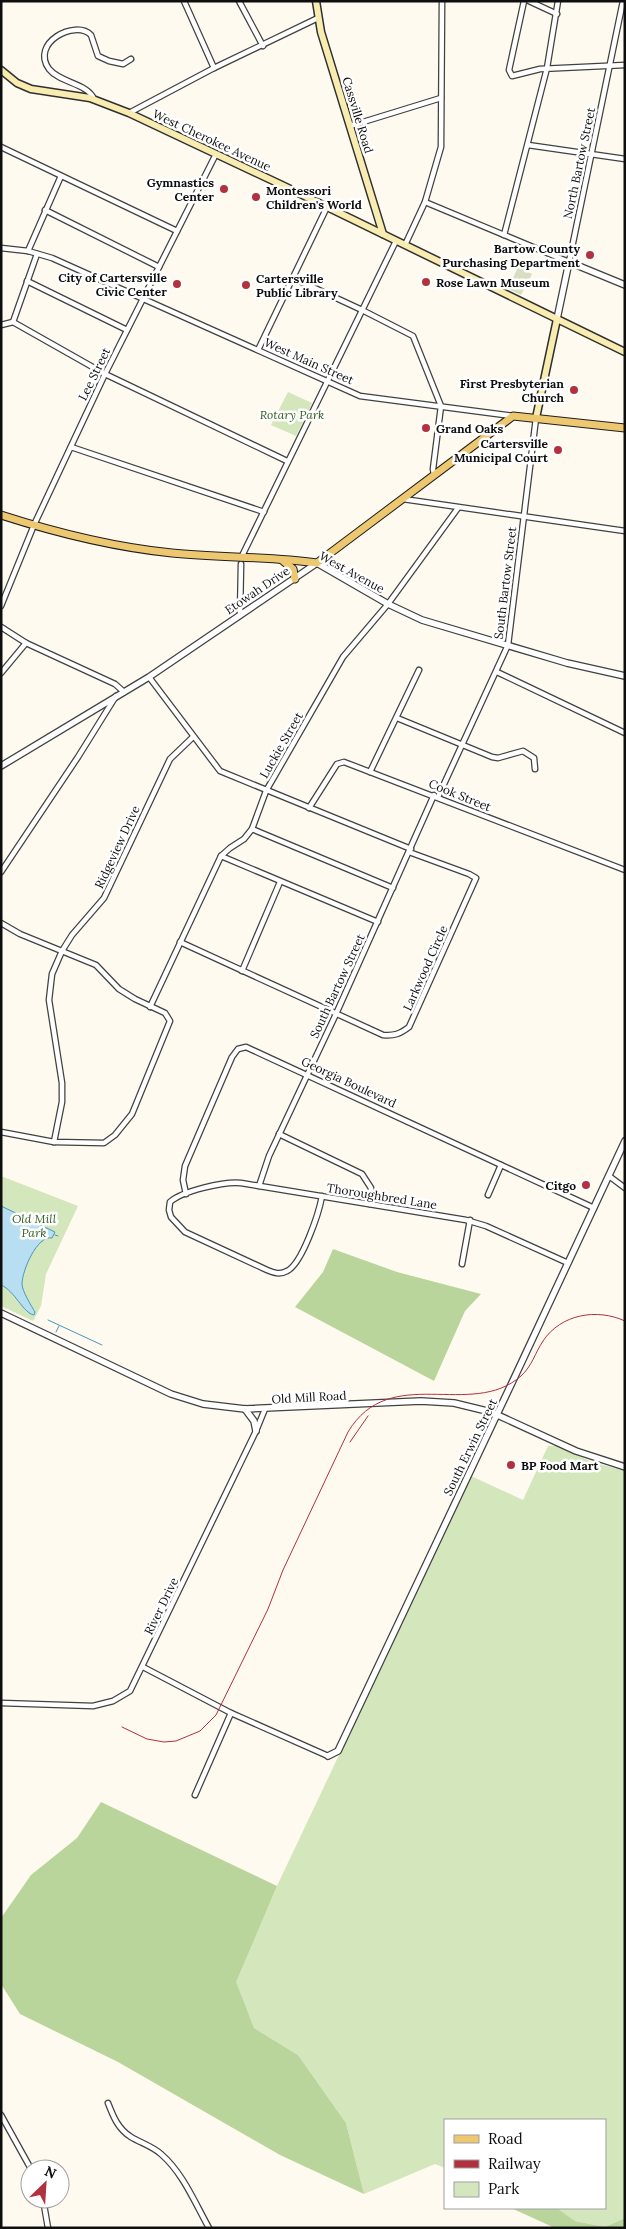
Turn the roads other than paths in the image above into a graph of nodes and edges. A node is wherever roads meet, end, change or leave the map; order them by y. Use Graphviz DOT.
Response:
graph roads {
  1 [pos="184,1"];
  2 [pos="239,1"];
  3 [pos="316,1"];
  4 [pos="442,1"];
  5 [pos="524,1"];
  6 [pos="529,1"];
  7 [pos="558,1"];
  8 [pos="623,1"];
  9 [pos="557,14"];
  10 [pos="318,18"];
  11 [pos="263,46"];
  12 [pos="131,59"];
  13 [pos="625,65"];
  14 [pos="611,66"];
  15 [pos="214,68"];
  16 [pos="547,68"];
  17 [pos="1,70"];
  18 [pos="440,98"];
  19 [pos="94,99"];
  20 [pos="129,113"];
  21 [pos="350,126"];
  22 [pos="528,145"];
  23 [pos="1,147"];
  24 [pos="216,154"];
  25 [pos="592,154"];
  26 [pos="625,159"];
  27 [pos="61,176"];
  28 [pos="425,202"];
  29 [pos="328,207"];
  30 [pos="44,210"];
  31 [pos="377,215"];
  32 [pos="368,227"];
  33 [pos="177,231"];
  34 [pos="383,234"];
  35 [pos="504,235"];
  36 [pos="396,241"];
  37 [pos="405,245"];
  38 [pos="1,248"];
  39 [pos="28,251"];
  40 [pos="37,254"];
  41 [pos="570,262"];
  42 [pos="159,267"];
  43 [pos="293,278"];
  44 [pos="27,282"];
  45 [pos="625,285"];
  46 [pos="143,298"];
  47 [pos="362,310"];
  48 [pos="557,319"];
  49 [pos="13,322"];
  50 [pos="1,325"];
  51 [pos="127,330"];
  52 [pos="258,350"];
  53 [pos="625,352"];
  54 [pos="105,374"];
  55 [pos="327,382"];
  56 [pos="441,406"];
  57 [pos="514,416"];
  58 [pos="536,418"];
  59 [pos="625,428"];
  60 [pos="71,447"];
  61 [pos="287,461"];
  62 [pos="434,475"];
  63 [pos="402,499"];
  64 [pos="458,508"];
  65 [pos="264,512"];
  66 [pos="1,515"];
  67 [pos="524,517"];
  68 [pos="34,525"];
  69 [pos="625,531"];
  70 [pos="282,560"];
  71 [pos="241,561"];
  72 [pos="317,563"];
  73 [pos="295,579"];
  74 [pos="388,604"];
  75 [pos="1,606"];
  76 [pos="240,615"];
  77 [pos="1,628"];
  78 [pos="26,643"];
  79 [pos="508,645"];
  80 [pos="419,670"];
  81 [pos="1,672"];
  82 [pos="496,672"];
  83 [pos="625,676"];
  84 [pos="149,677"];
  85 [pos="124,692"];
  86 [pos="116,696"];
  87 [pos="397,718"];
  88 [pos="625,733"];
  89 [pos="193,737"];
  90 [pos="463,745"];
  91 [pos="1,766"];
  92 [pos="535,769"];
  93 [pos="370,772"];
  94 [pos="266,791"];
  95 [pos="436,796"];
  96 [pos="309,808"];
  97 [pos="252,829"];
  98 [pos="410,851"];
  99 [pos="221,856"];
  100 [pos="625,870"];
  101 [pos="1,872"];
  102 [pos="280,882"];
  103 [pos="393,888"];
  104 [pos="378,922"];
  105 [pos="1,923"];
  106 [pos="180,942"];
  107 [pos="62,950"];
  108 [pos="242,970"];
  109 [pos="150,1007"];
  110 [pos="336,1014"];
  111 [pos="307,1074"];
  112 [pos="1,1132"];
  113 [pos="279,1134"];
  114 [pos="54,1142"];
  115 [pos="625,1142"];
  116 [pos="501,1164"];
  117 [pos="609,1176"];
  118 [pos="259,1186"];
  119 [pos="625,1188"];
  120 [pos="186,1194"];
  121 [pos="488,1195"];
  122 [pos="322,1196"];
  123 [pos="370,1204"];
  124 [pos="594,1208"];
  125 [pos="470,1220"];
  126 [pos="568,1263"];
  127 [pos="462,1264"];
  128 [pos="1,1313"];
  129 [pos="265,1409"];
  130 [pos="245,1410"];
  131 [pos="497,1414"];
  132 [pos="256,1431"];
  133 [pos="625,1467"];
  134 [pos="143,1667"];
  135 [pos="1,1703"];
  136 [pos="231,1713"];
  137 [pos="328,1756"];
  138 [pos="194,1795"];
  139 [pos="108,2102"];
  140 [pos="1,2116"];
  141 [pos="25,2159"];
  142 [pos="45,2209"];
  143 [pos="48,2228"];
  144 [pos="208,2228"];
  1 -- 15 [label="street"];
  2 -- 11 [label="street"];
  3 -- 10 [label="main road, Cassville Road"];
  4 -- 18 [label="street"];
  5 -- 16 [label="street"];
  6 -- 9 [label="street"];
  7 -- 9 [label="street"];
  8 -- 14 [label="street, North Bartow Street"];
  9 -- 16 [label="street"];
  10 -- 11 [label="street"];
  10 -- 21 [label="main road, Cassville Road"];
  11 -- 15 [label="street"];
  12 -- 19 [label="street"];
  13 -- 14 [label="street"];
  14 -- 16 [label="street"];
  14 -- 25 [label="street, North Bartow Street"];
  15 -- 20 [label="street"];
  16 -- 22 [label="street"];
  17 -- 19 [label="main road, West Cherokee Avenue"];
  18 -- 21 [label="street"];
  18 -- 28 [label="street"];
  19 -- 20 [label="main road, West Cherokee Avenue"];
  20 -- 24 [label="main road, West Cherokee Avenue"];
  21 -- 31 [label="main road, Cassville Road"];
  22 -- 25 [label="street"];
  22 -- 35 [label="street"];
  23 -- 27 [label="street"];
  24 -- 29 [label="main road, West Cherokee Avenue"];
  24 -- 33 [label="street, Lee Street"];
  25 -- 26 [label="street"];
  25 -- 41 [label="street, North Bartow Street"];
  27 -- 30 [label="street"];
  27 -- 33 [label="street"];
  28 -- 35 [label="street"];
  28 -- 37 [label="street"];
  29 -- 32 [label="main road, West Cherokee Avenue"];
  29 -- 43 [label="street"];
  30 -- 39 [label="street"];
  30 -- 42 [label="street"];
  31 -- 32 [label="main road"];
  31 -- 34 [label="main road, Cassville Road"];
  32 -- 34 [label="main road, West Cherokee Avenue"];
  33 -- 42 [label="street, Lee Street"];
  34 -- 36 [label="main road, West Cherokee Avenue"];
  35 -- 41 [label="street"];
  36 -- 37 [label="main road, West Cherokee Avenue"];
  36 -- 47 [label="street"];
  37 -- 48 [label="main road, West Cherokee Avenue"];
  38 -- 39 [label="street, West Main Street"];
  39 -- 40 [label="street, West Main Street"];
  40 -- 44 [label="street"];
  40 -- 46 [label="street, West Main Street"];
  41 -- 45 [label="street"];
  41 -- 48 [label="street, North Bartow Street"];
  42 -- 46 [label="street, Lee Street"];
  43 -- 47 [label="street"];
  43 -- 52 [label="street"];
  44 -- 49 [label="street"];
  44 -- 51 [label="street"];
  46 -- 51 [label="street, Lee Street"];
  46 -- 52 [label="street, West Main Street"];
  47 -- 55 [label="street"];
  47 -- 56 [label="street"];
  48 -- 53 [label="main road, West Cherokee Avenue"];
  48 -- 58 [label="main road, North Bartow Street"];
  49 -- 50 [label="street"];
  49 -- 54 [label="street"];
  51 -- 54 [label="street, Lee Street"];
  52 -- 55 [label="street, West Main Street"];
  54 -- 60 [label="street, Lee Street"];
  54 -- 61 [label="street"];
  55 -- 56 [label="street, West Main Street"];
  55 -- 61 [label="street"];
  56 -- 57 [label="street, West Main Street"];
  56 -- 62 [label="street"];
  57 -- 58 [label="main road, West Main Street"];
  57 -- 62 [label="main road, Etowah Drive"];
  58 -- 59 [label="main road, West Main Street"];
  58 -- 67 [label="street, South Bartow Street"];
  60 -- 65 [label="street"];
  60 -- 68 [label="street, Lee Street"];
  61 -- 65 [label="street"];
  62 -- 63 [label="main road, Etowah Drive"];
  63 -- 64 [label="street"];
  63 -- 72 [label="main road, Etowah Drive"];
  64 -- 67 [label="street"];
  64 -- 74 [label="street, Luckie Street"];
  65 -- 71 [label="street"];
  66 -- 68 [label="main road, West Avenue"];
  67 -- 69 [label="street"];
  67 -- 79 [label="street, South Bartow Street"];
  68 -- 71 [label="main road, West Avenue"];
  68 -- 75 [label="street, Lee Street"];
  70 -- 71 [label="main road, West Avenue"];
  70 -- 72 [label="main road, West Avenue"];
  70 -- 73 [label="main road"];
  71 -- 76 [label="street"];
  72 -- 73 [label="street, Etowah Drive"];
  72 -- 74 [label="street, West Avenue"];
  73 -- 76 [label="street, Etowah Drive"];
  74 -- 79 [label="street, West Avenue"];
  74 -- 94 [label="street, Luckie Street"];
  76 -- 84 [label="street, Etowah Drive"];
  77 -- 78 [label="street"];
  78 -- 81 [label="street"];
  78 -- 85 [label="street"];
  79 -- 82 [label="street, South Bartow Street"];
  79 -- 83 [label="street, West Avenue"];
  80 -- 87 [label="street"];
  82 -- 88 [label="street"];
  82 -- 90 [label="street, South Bartow Street"];
  84 -- 85 [label="street, Etowah Drive"];
  84 -- 89 [label="street"];
  85 -- 86 [label="street, Etowah Drive"];
  86 -- 91 [label="street, Etowah Drive"];
  86 -- 101 [label="street"];
  87 -- 90 [label="street"];
  87 -- 93 [label="street"];
  89 -- 94 [label="street"];
  89 -- 107 [label="street, Ridgeview Drive"];
  90 -- 92 [label="street"];
  90 -- 95 [label="street, South Bartow Street"];
  93 -- 95 [label="street, Cook Street"];
  93 -- 96 [label="street, Cook Street"];
  94 -- 96 [label="street"];
  94 -- 97 [label="street, Luckie Street"];
  95 -- 98 [label="street, South Bartow Street"];
  95 -- 100 [label="street, Cook Street"];
  96 -- 98 [label="street"];
  97 -- 99 [label="street, Luckie Street"];
  97 -- 103 [label="street"];
  98 -- 103 [label="street, South Bartow Street"];
  98 -- 110 [label="street, Larkwood Circle"];
  99 -- 102 [label="street"];
  99 -- 106 [label="street, Luckie Street"];
  102 -- 104 [label="street"];
  102 -- 108 [label="street"];
  103 -- 104 [label="street, South Bartow Street"];
  104 -- 110 [label="street, South Bartow Street"];
  105 -- 107 [label="street"];
  106 -- 108 [label="street, Larkwood Circle"];
  106 -- 109 [label="street, Luckie Street"];
  107 -- 109 [label="street"];
  107 -- 114 [label="street, Ridgeview Drive"];
  108 -- 110 [label="street, Larkwood Circle"];
  109 -- 114 [label="street"];
  110 -- 111 [label="street, South Bartow Street"];
  111 -- 113 [label="street, South Bartow Street"];
  111 -- 116 [label="street, Georgia Boulevard"];
  111 -- 120 [label="street, Georgia Boulevard"];
  112 -- 114 [label="street"];
  113 -- 118 [label="street, South Bartow Street"];
  113 -- 123 [label="street"];
  115 -- 117 [label="street, South Erwin Street"];
  116 -- 121 [label="street"];
  116 -- 124 [label="street, Georgia Boulevard"];
  117 -- 119 [label="street"];
  117 -- 124 [label="street, South Erwin Street"];
  118 -- 120 [label="street, Thoroughbred Lane"];
  118 -- 122 [label="street, Thoroughbred Lane"];
  120 -- 122 [label="street"];
  122 -- 123 [label="street, Thoroughbred Lane"];
  123 -- 125 [label="street, Thoroughbred Lane"];
  124 -- 126 [label="street, South Erwin Street"];
  125 -- 126 [label="street, Thoroughbred Lane"];
  125 -- 127 [label="street"];
  126 -- 131 [label="street, South Erwin Street"];
  128 -- 130 [label="street, Old Mill Road"];
  129 -- 130 [label="street, Old Mill Road"];
  129 -- 131 [label="street, Old Mill Road"];
  129 -- 132 [label="street, River Drive"];
  130 -- 132 [label="street"];
  131 -- 133 [label="street, Old Mill Road"];
  131 -- 137 [label="street, South Erwin Street"];
  132 -- 134 [label="street, River Drive"];
  134 -- 135 [label="street, River Drive"];
  134 -- 136 [label="street"];
  136 -- 137 [label="street"];
  136 -- 138 [label="street"];
  139 -- 144 [label="street"];
  140 -- 141 [label="street"];
  142 -- 143 [label="street"];
}
